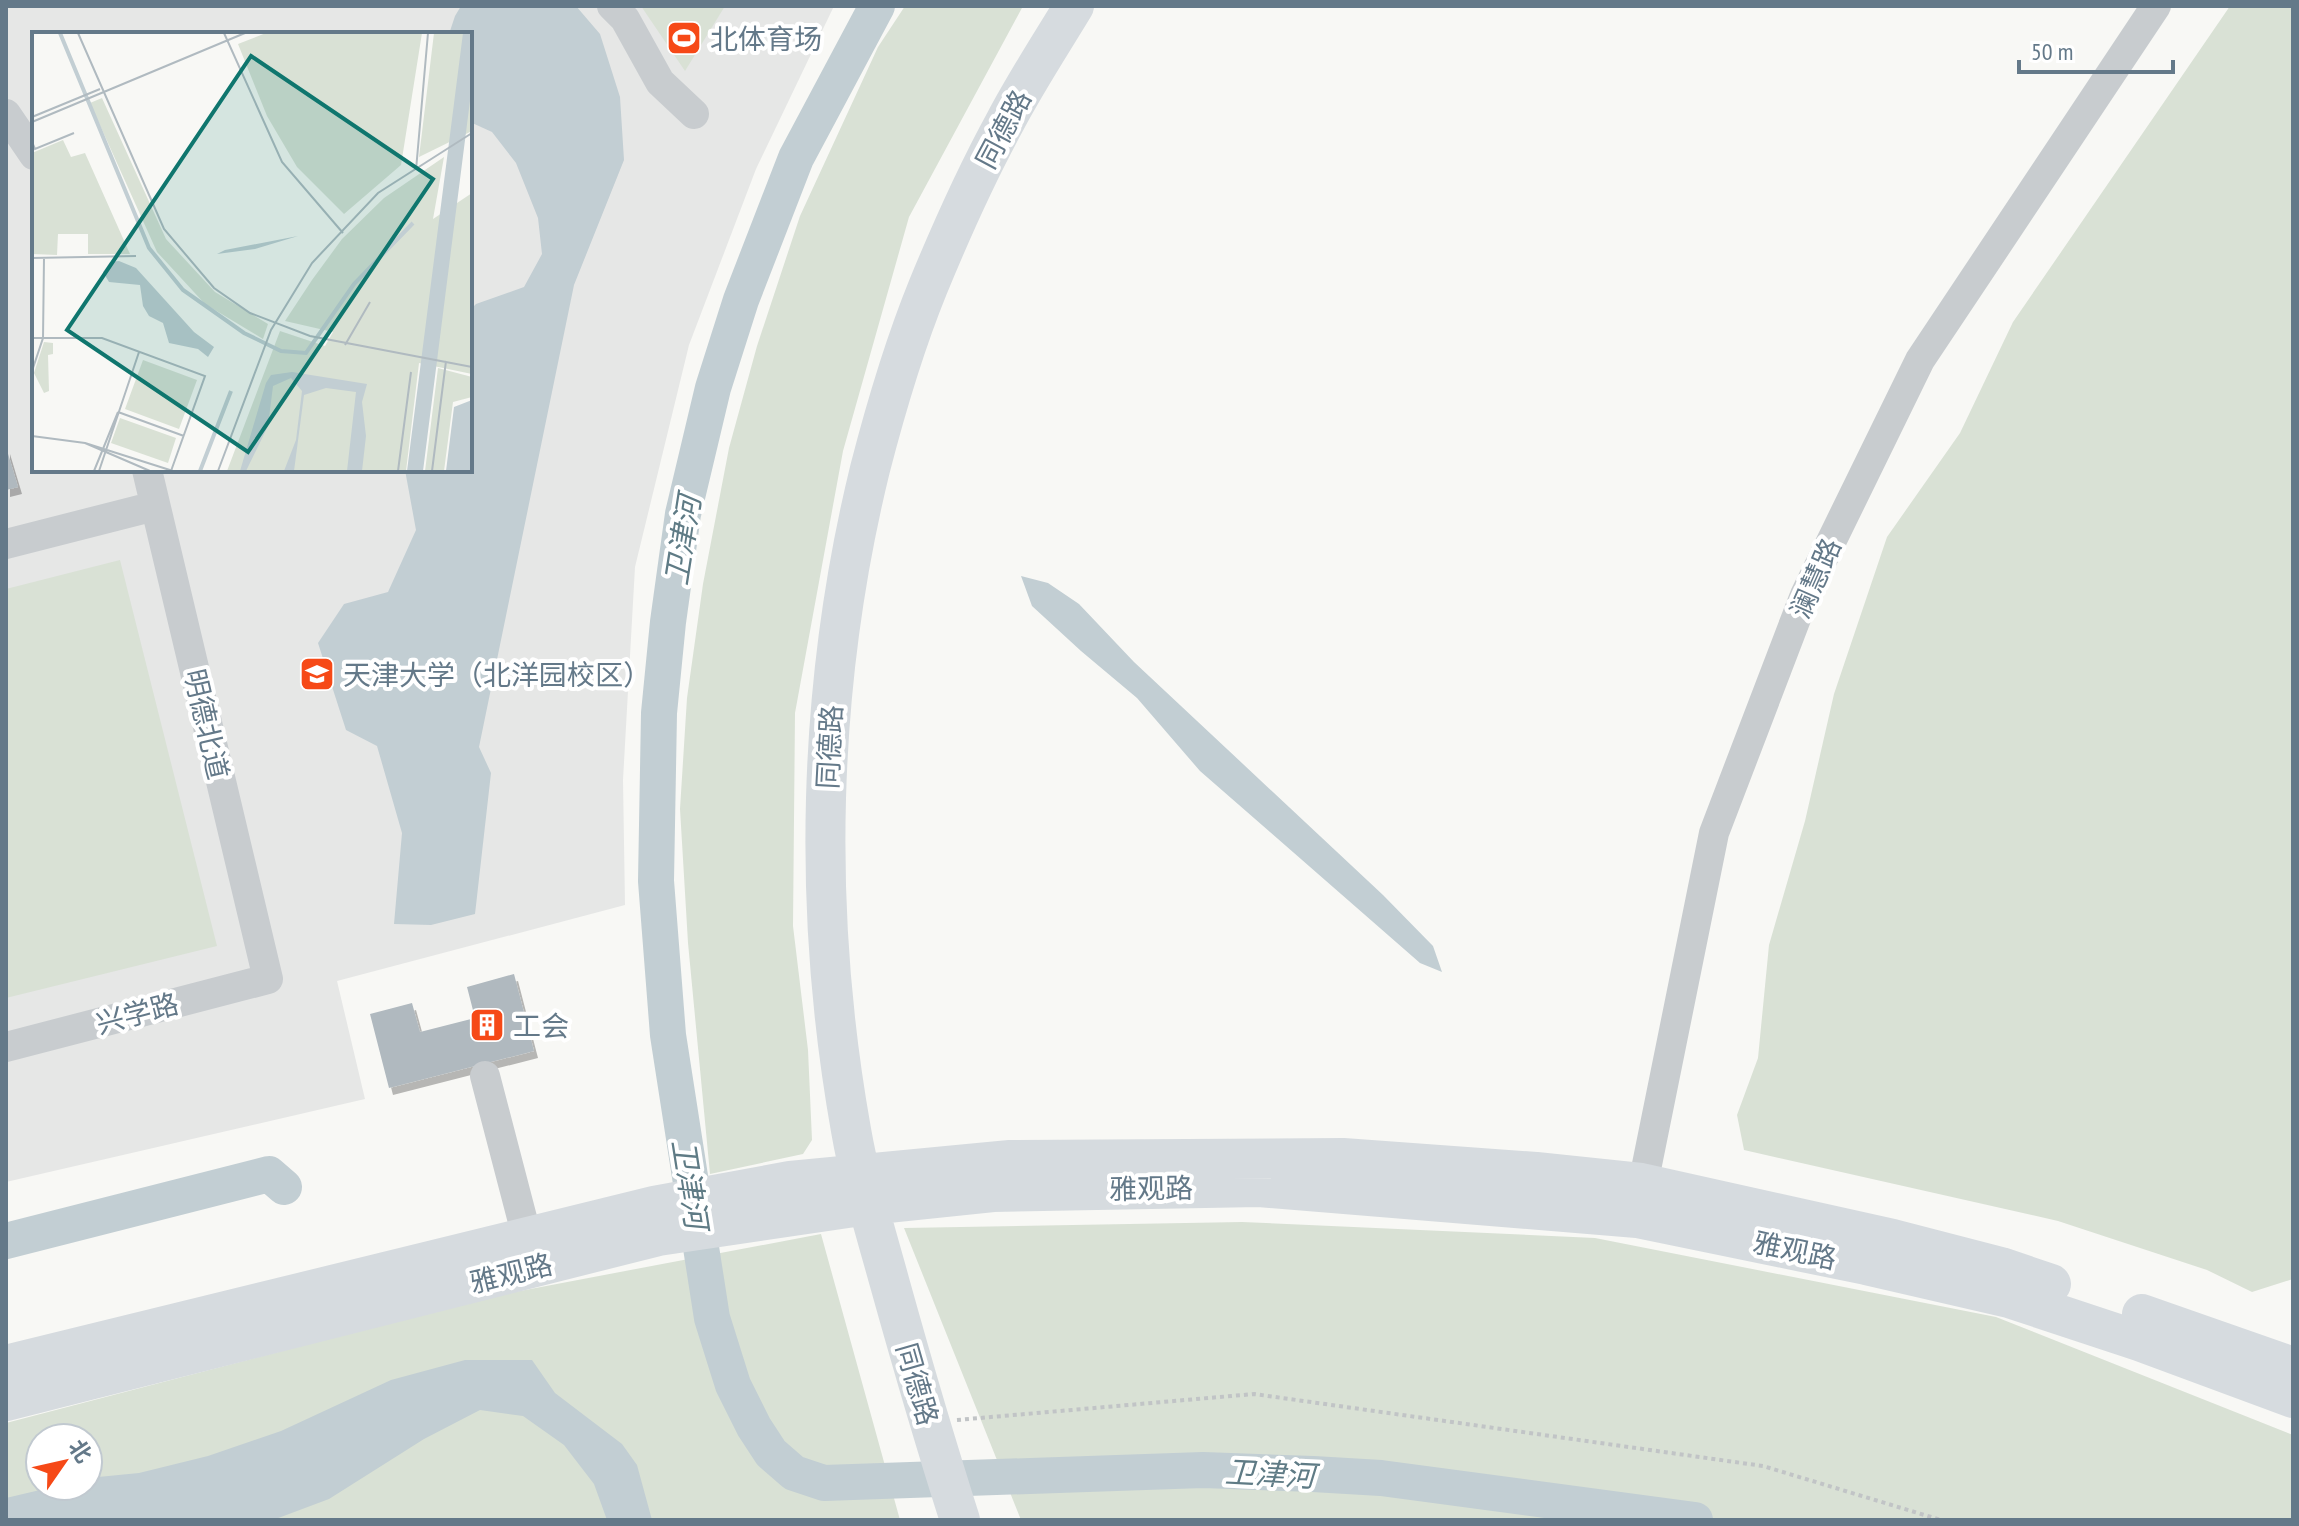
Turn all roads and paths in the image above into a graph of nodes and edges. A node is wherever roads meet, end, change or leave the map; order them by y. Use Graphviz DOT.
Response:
graph roads {
  1 [pos="612,6"];
  2 [pos="1048,6"];
  3 [pos="1074,6"];
  4 [pos="2156,6"];
  5 [pos="6,114"];
  6 [pos="694,114"];
  7 [pos="32,152"];
  8 [pos="147,472"];
  9 [pos="155,506"];
  10 [pos="6,544"];
  11 [pos="268,979"];
  12 [pos="6,1047"];
  13 [pos="485,1076"];
  14 [pos="852,1191"];
  15 [pos="1639,1200"];
  16 [pos="656,1221"];
  17 [pos="527,1237"];
  18 [pos="6,1365"];
  19 [pos="2290,1383"];
  20 [pos="6,1401"];
  21 [pos="919,1425"];
  22 [pos="938,1520"];
  23 [pos="960,1520"];
  24 [pos="1941,1520"];
  1 -- 6 [label="street"];
  2 -- 14 [label="main road, 同德路"];
  3 -- 14 [label="main road, 同德路"];
  4 -- 15 [label="street, 澜慧路"];
  5 -- 7 [label="street"];
  8 -- 9 [label="street, 明德北道"];
  9 -- 10 [label="street"];
  9 -- 11 [label="street, 明德北道"];
  11 -- 12 [label="street, 兴学路"];
  13 -- 17 [label="street"];
  14 -- 15 [label="main road, 雅观路"];
  14 -- 16 [label="main road, 雅观路"];
  14 -- 21 [label="main road, 同德路"];
  15 -- 19 [label="main road, 雅观路"];
  16 -- 17 [label="main road, 雅观路"];
  16 -- 20 [label="main road, 雅观路"];
  17 -- 18 [label="main road, 雅观路"];
  21 -- 22 [label="main road, 同德路"];
  21 -- 23 [label="main road, 同德路"];
  21 -- 24 [label="path"];
}
